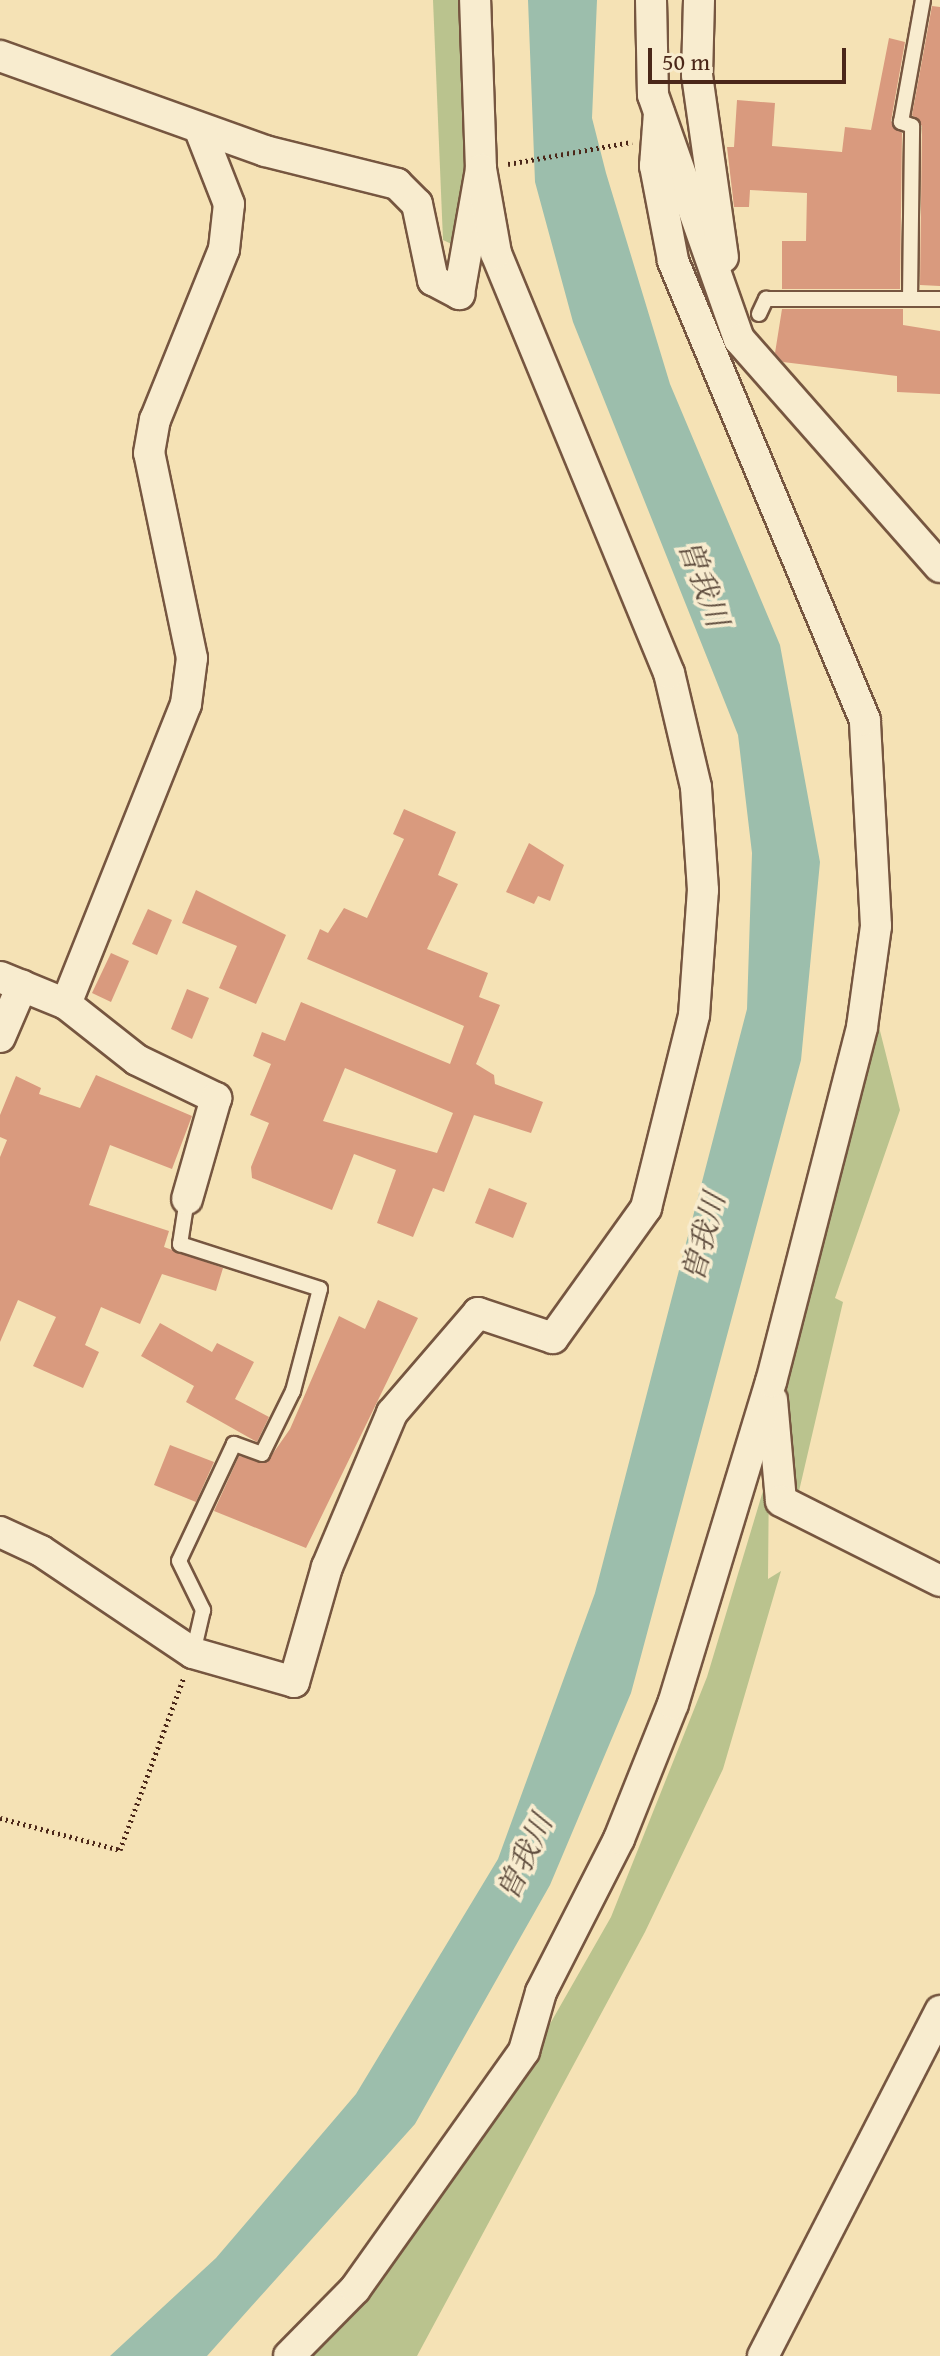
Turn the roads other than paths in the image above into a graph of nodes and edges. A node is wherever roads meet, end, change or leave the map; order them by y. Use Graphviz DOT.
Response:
graph roads {
  1 [pos="475,0"];
  2 [pos="651,0"];
  3 [pos="699,0"];
  4 [pos="923,0"];
  5 [pos="0,56"];
  6 [pos="659,113"];
  7 [pos="200,130"];
  8 [pos="490,167"];
  9 [pos="910,299"];
  10 [pos="940,299"];
  11 [pos="759,314"];
  12 [pos="739,339"];
  13 [pos="751,441"];
  14 [pos="940,567"];
  15 [pos="11,981"];
  16 [pos="66,1004"];
  17 [pos="0,1037"];
  18 [pos="187,1199"];
  19 [pos="771,1382"];
  20 [pos="0,1532"];
  21 [pos="940,1581"];
  22 [pos="193,1653"];
  23 [pos="940,2011"];
  24 [pos="289,2356"];
  25 [pos="763,2356"];
  1 -- 8 [label="street"];
  2 -- 6 [label="street"];
  3 -- 12 [label="street"];
  4 -- 9 [label="lane"];
  5 -- 7 [label="street"];
  6 -- 12 [label="street"];
  6 -- 13 [label="street"];
  7 -- 8 [label="street"];
  7 -- 16 [label="street"];
  8 -- 22 [label="street"];
  9 -- 10 [label="lane"];
  9 -- 11 [label="lane"];
  12 -- 13 [label="street"];
  12 -- 14 [label="street"];
  13 -- 19 [label="street"];
  15 -- 16 [label="street"];
  15 -- 17 [label="street"];
  16 -- 18 [label="street"];
  18 -- 22 [label="lane"];
  19 -- 21 [label="street"];
  19 -- 24 [label="street"];
  20 -- 22 [label="street"];
  23 -- 25 [label="street"];
}
